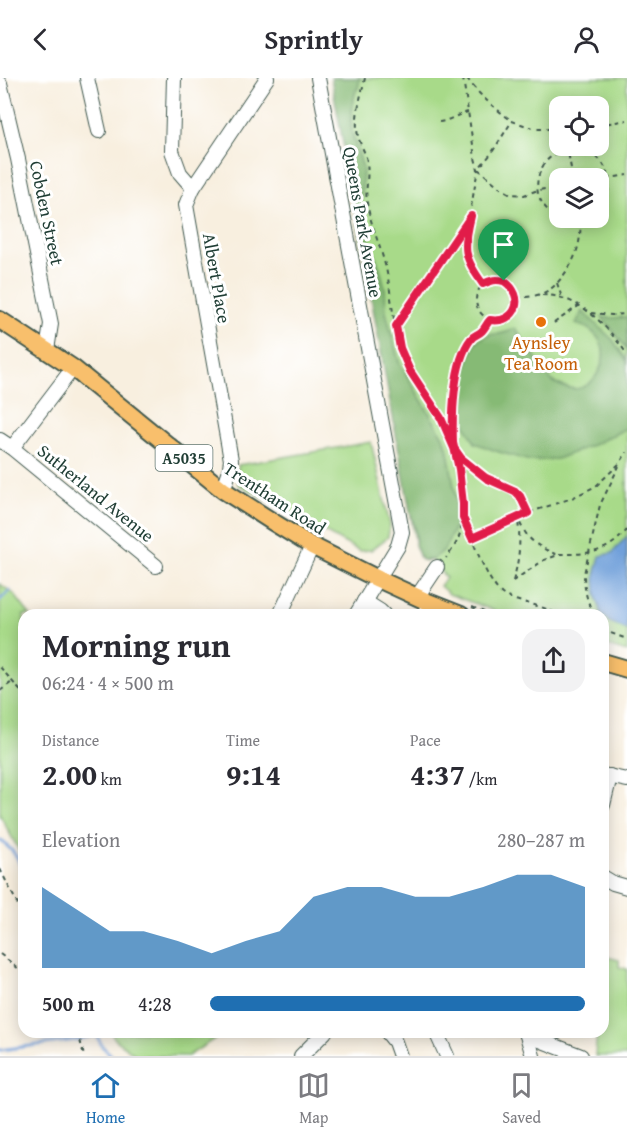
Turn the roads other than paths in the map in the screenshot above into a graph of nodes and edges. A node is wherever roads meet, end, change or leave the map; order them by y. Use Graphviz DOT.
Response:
graph roads {
  1 [pos="87,78"];
  2 [pos="174,78"];
  3 [pos="267,78"];
  4 [pos="318,78"];
  5 [pos="0,83"];
  6 [pos="99,130"];
  7 [pos="193,188"];
  8 [pos="0,320"];
  9 [pos="47,350"];
  10 [pos="73,368"];
  11 [pos="0,440"];
  12 [pos="12,448"];
  13 [pos="223,490"];
  14 [pos="312,546"];
  15 [pos="156,566"];
  16 [pos="437,567"];
  17 [pos="378,579"];
  18 [pos="364,601"];
  19 [pos="423,605"];
  20 [pos="283,609"];
  21 [pos="359,609"];
  22 [pos="375,609"];
  23 [pos="438,609"];
  24 [pos="609,664"];
  25 [pos="627,669"];
  26 [pos="609,776"];
  27 [pos="627,780"];
  28 [pos="609,881"];
  29 [pos="627,887"];
  30 [pos="320,1038"];
  31 [pos="391,1038"];
  32 [pos="527,1038"];
  33 [pos="536,1038"];
  34 [pos="436,1039"];
  35 [pos="301,1056"];
  36 [pos="400,1056"];
  37 [pos="447,1056"];
  38 [pos="533,1056"];
  39 [pos="581,1056"];
  1 -- 6 [label="street"];
  2 -- 7 [label="street"];
  3 -- 7 [label="street"];
  4 -- 17 [label="street, Queens Park Avenue"];
  5 -- 9 [label="street, Cobden Street"];
  7 -- 13 [label="street, Albert Place"];
  8 -- 9 [label="main road, Trentham Road / A5035"];
  9 -- 10 [label="main road, Trentham Road / A5035"];
  10 -- 12 [label="street, Sutherland Avenue"];
  10 -- 13 [label="main road, Trentham Road / A5035"];
  11 -- 12 [label="street, Sutherland Avenue"];
  12 -- 15 [label="street, Sutherland Avenue"];
  13 -- 14 [label="main road, Trentham Road / A5035"];
  14 -- 17 [label="main road, Trentham Road / A5035"];
  14 -- 20 [label="street"];
  16 -- 19 [label="street"];
  17 -- 18 [label="street, Queens Park Avenue"];
  17 -- 19 [label="main road, Trentham Road / A5035"];
  18 -- 21 [label="street, Queens Park Avenue"];
  18 -- 22 [label="street"];
  19 -- 23 [label="main road, Trentham Road / A5035"];
  24 -- 25 [label="main road"];
  26 -- 27 [label="street"];
  28 -- 29 [label="street"];
  30 -- 35 [label="street"];
  31 -- 36 [label="street"];
  32 -- 38 [label="street"];
  33 -- 39 [label="street"];
  34 -- 37 [label="street"];
}
